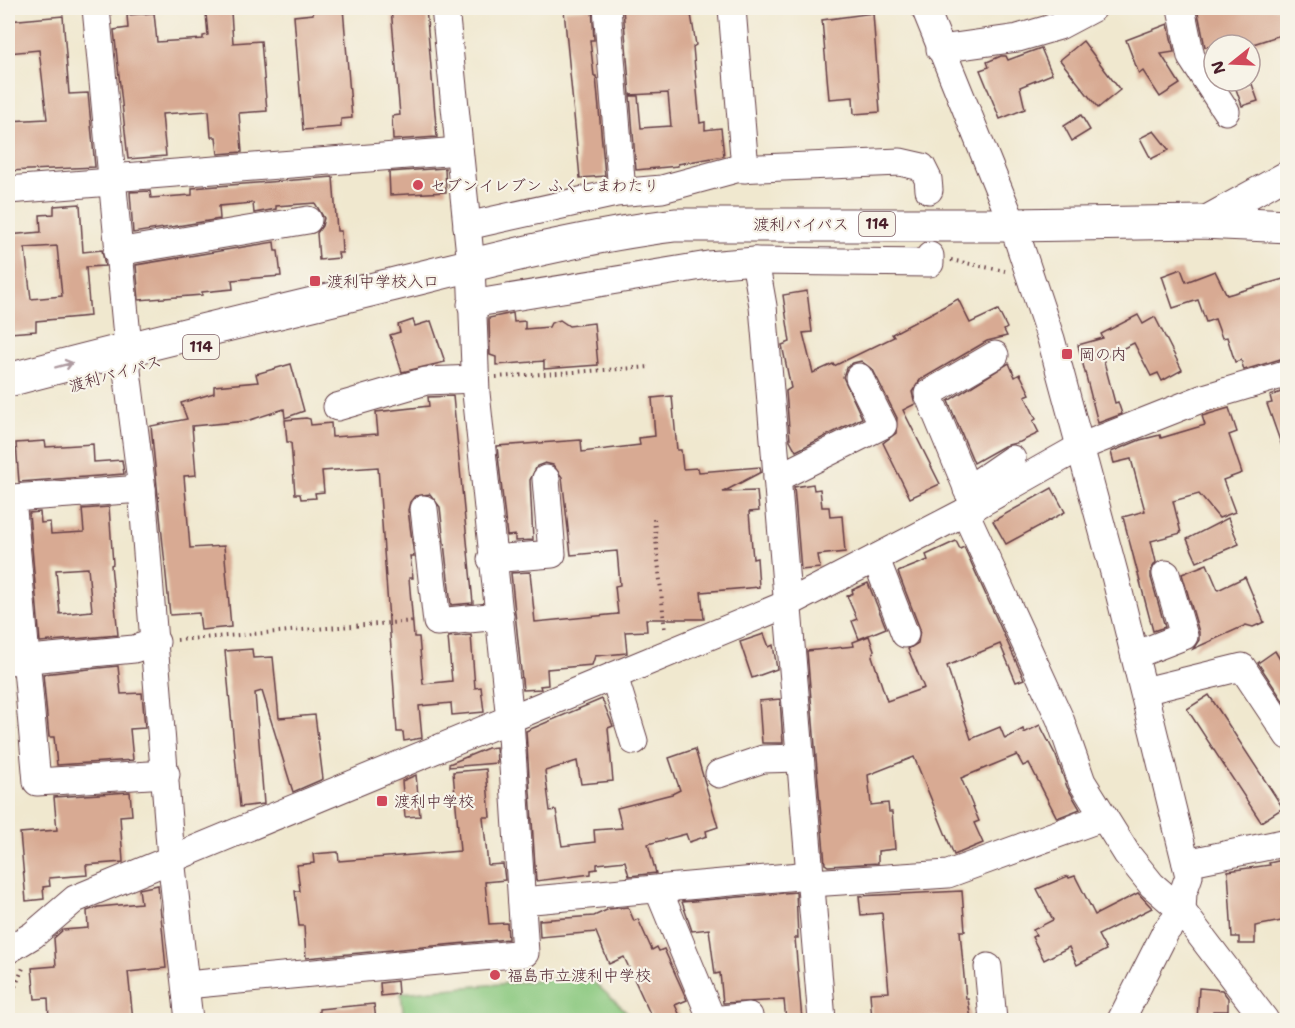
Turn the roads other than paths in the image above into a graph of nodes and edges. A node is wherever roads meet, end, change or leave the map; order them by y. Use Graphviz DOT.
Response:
graph roads {
  1 [pos="96,8"];
  2 [pos="445,8"];
  3 [pos="607,8"];
  4 [pos="732,8"];
  5 [pos="926,8"];
  6 [pos="1093,8"];
  7 [pos="1181,8"];
  8 [pos="940,49"];
  9 [pos="1226,111"];
  10 [pos="459,151"];
  11 [pos="745,169"];
  12 [pos="1287,174"];
  13 [pos="111,180"];
  14 [pos="8,190"];
  15 [pos="929,190"];
  16 [pos="622,192"];
  17 [pos="308,220"];
  18 [pos="1201,222"];
  19 [pos="1013,225"];
  20 [pos="467,226"];
  21 [pos="1287,226"];
  22 [pos="117,252"];
  23 [pos="930,256"];
  24 [pos="755,261"];
  25 [pos="471,265"];
  26 [pos="471,304"];
  27 [pos="995,356"];
  28 [pos="127,359"];
  29 [pos="1287,374"];
  30 [pos="859,377"];
  31 [pos="476,379"];
  32 [pos="8,380"];
  33 [pos="8,404"];
  34 [pos="336,407"];
  35 [pos="1080,447"];
  36 [pos="1012,459"];
  37 [pos="777,478"];
  38 [pos="546,479"];
  39 [pos="142,489"];
  40 [pos="969,503"];
  41 [pos="424,509"];
  42 [pos="491,559"];
  43 [pos="876,559"];
  44 [pos="1166,574"];
  45 [pos="787,604"];
  46 [pos="500,616"];
  47 [pos="905,634"];
  48 [pos="156,642"];
  49 [pos="1135,656"];
  50 [pos="16,661"];
  51 [pos="614,676"];
  52 [pos="1144,692"];
  53 [pos="510,720"];
  54 [pos="1287,736"];
  55 [pos="634,741"];
  56 [pos="800,758"];
  57 [pos="166,774"];
  58 [pos="719,774"];
  59 [pos="1104,817"];
  60 [pos="1287,842"];
  61 [pos="171,858"];
  62 [pos="1188,870"];
  63 [pos="811,879"];
  64 [pos="658,889"];
  65 [pos="522,901"];
  66 [pos="1182,911"];
  67 [pos="8,950"];
  68 [pos="988,967"];
  69 [pos="186,985"];
  70 [pos="749,1016"];
  71 [pos="189,1020"];
  72 [pos="712,1020"];
  73 [pos="822,1020"];
  74 [pos="993,1020"];
  75 [pos="1121,1020"];
  76 [pos="1265,1020"];
  1 -- 13 [label="street"];
  2 -- 10 [label="street"];
  3 -- 16 [label="street"];
  4 -- 11 [label="street"];
  5 -- 8 [label="street"];
  6 -- 8 [label="street"];
  7 -- 9 [label="street"];
  8 -- 19 [label="street"];
  10 -- 13 [label="street"];
  10 -- 20 [label="street"];
  11 -- 15 [label="street"];
  11 -- 16 [label="street"];
  12 -- 18 [label="street"];
  13 -- 14 [label="street"];
  13 -- 22 [label="street"];
  16 -- 20 [label="street"];
  17 -- 22 [label="street"];
  18 -- 19 [label="highway, 渡利バイパス / 114"];
  18 -- 21 [label="highway, 渡利バイパス / 114"];
  19 -- 25 [label="highway, 渡利バイパス / 114"];
  19 -- 35 [label="street"];
  20 -- 25 [label="street"];
  22 -- 28 [label="street"];
  23 -- 24 [label="street"];
  24 -- 26 [label="street"];
  24 -- 37 [label="street"];
  25 -- 26 [label="street"];
  25 -- 28 [label="highway, 渡利バイパス / 114"];
  26 -- 31 [label="street"];
  27 -- 40 [label="street"];
  32 -- 28 [label="highway, 渡利バイパス / 114, one-way"];
  28 -- 33 [label="highway, 渡利バイパス / 114"];
  28 -- 39 [label="street"];
  29 -- 35 [label="street"];
  30 -- 37 [label="street"];
  31 -- 34 [label="street"];
  31 -- 42 [label="street"];
  35 -- 40 [label="street"];
  35 -- 49 [label="street"];
  36 -- 40 [label="street"];
  37 -- 45 [label="street"];
  38 -- 42 [label="street"];
  39 -- 48 [label="street"];
  39 -- 50 [label="street"];
  40 -- 43 [label="street"];
  40 -- 59 [label="street"];
  41 -- 46 [label="street"];
  42 -- 46 [label="street"];
  43 -- 45 [label="street"];
  43 -- 47 [label="street"];
  44 -- 49 [label="street"];
  45 -- 51 [label="street"];
  45 -- 56 [label="street"];
  46 -- 53 [label="street"];
  48 -- 50 [label="street"];
  48 -- 57 [label="street"];
  49 -- 52 [label="street"];
  50 -- 57 [label="street"];
  51 -- 53 [label="street"];
  51 -- 55 [label="street"];
  52 -- 54 [label="street"];
  52 -- 62 [label="street"];
  53 -- 61 [label="street"];
  53 -- 65 [label="street"];
  56 -- 58 [label="street"];
  56 -- 63 [label="street"];
  57 -- 61 [label="street"];
  59 -- 63 [label="street"];
  59 -- 66 [label="street"];
  60 -- 62 [label="street"];
  61 -- 67 [label="street"];
  61 -- 69 [label="street"];
  62 -- 66 [label="street"];
  63 -- 64 [label="street"];
  63 -- 73 [label="street"];
  64 -- 65 [label="street"];
  64 -- 72 [label="street"];
  65 -- 69 [label="street"];
  66 -- 75 [label="street"];
  66 -- 76 [label="street"];
  68 -- 74 [label="street"];
  69 -- 71 [label="street"];
  70 -- 72 [label="street"];
}
